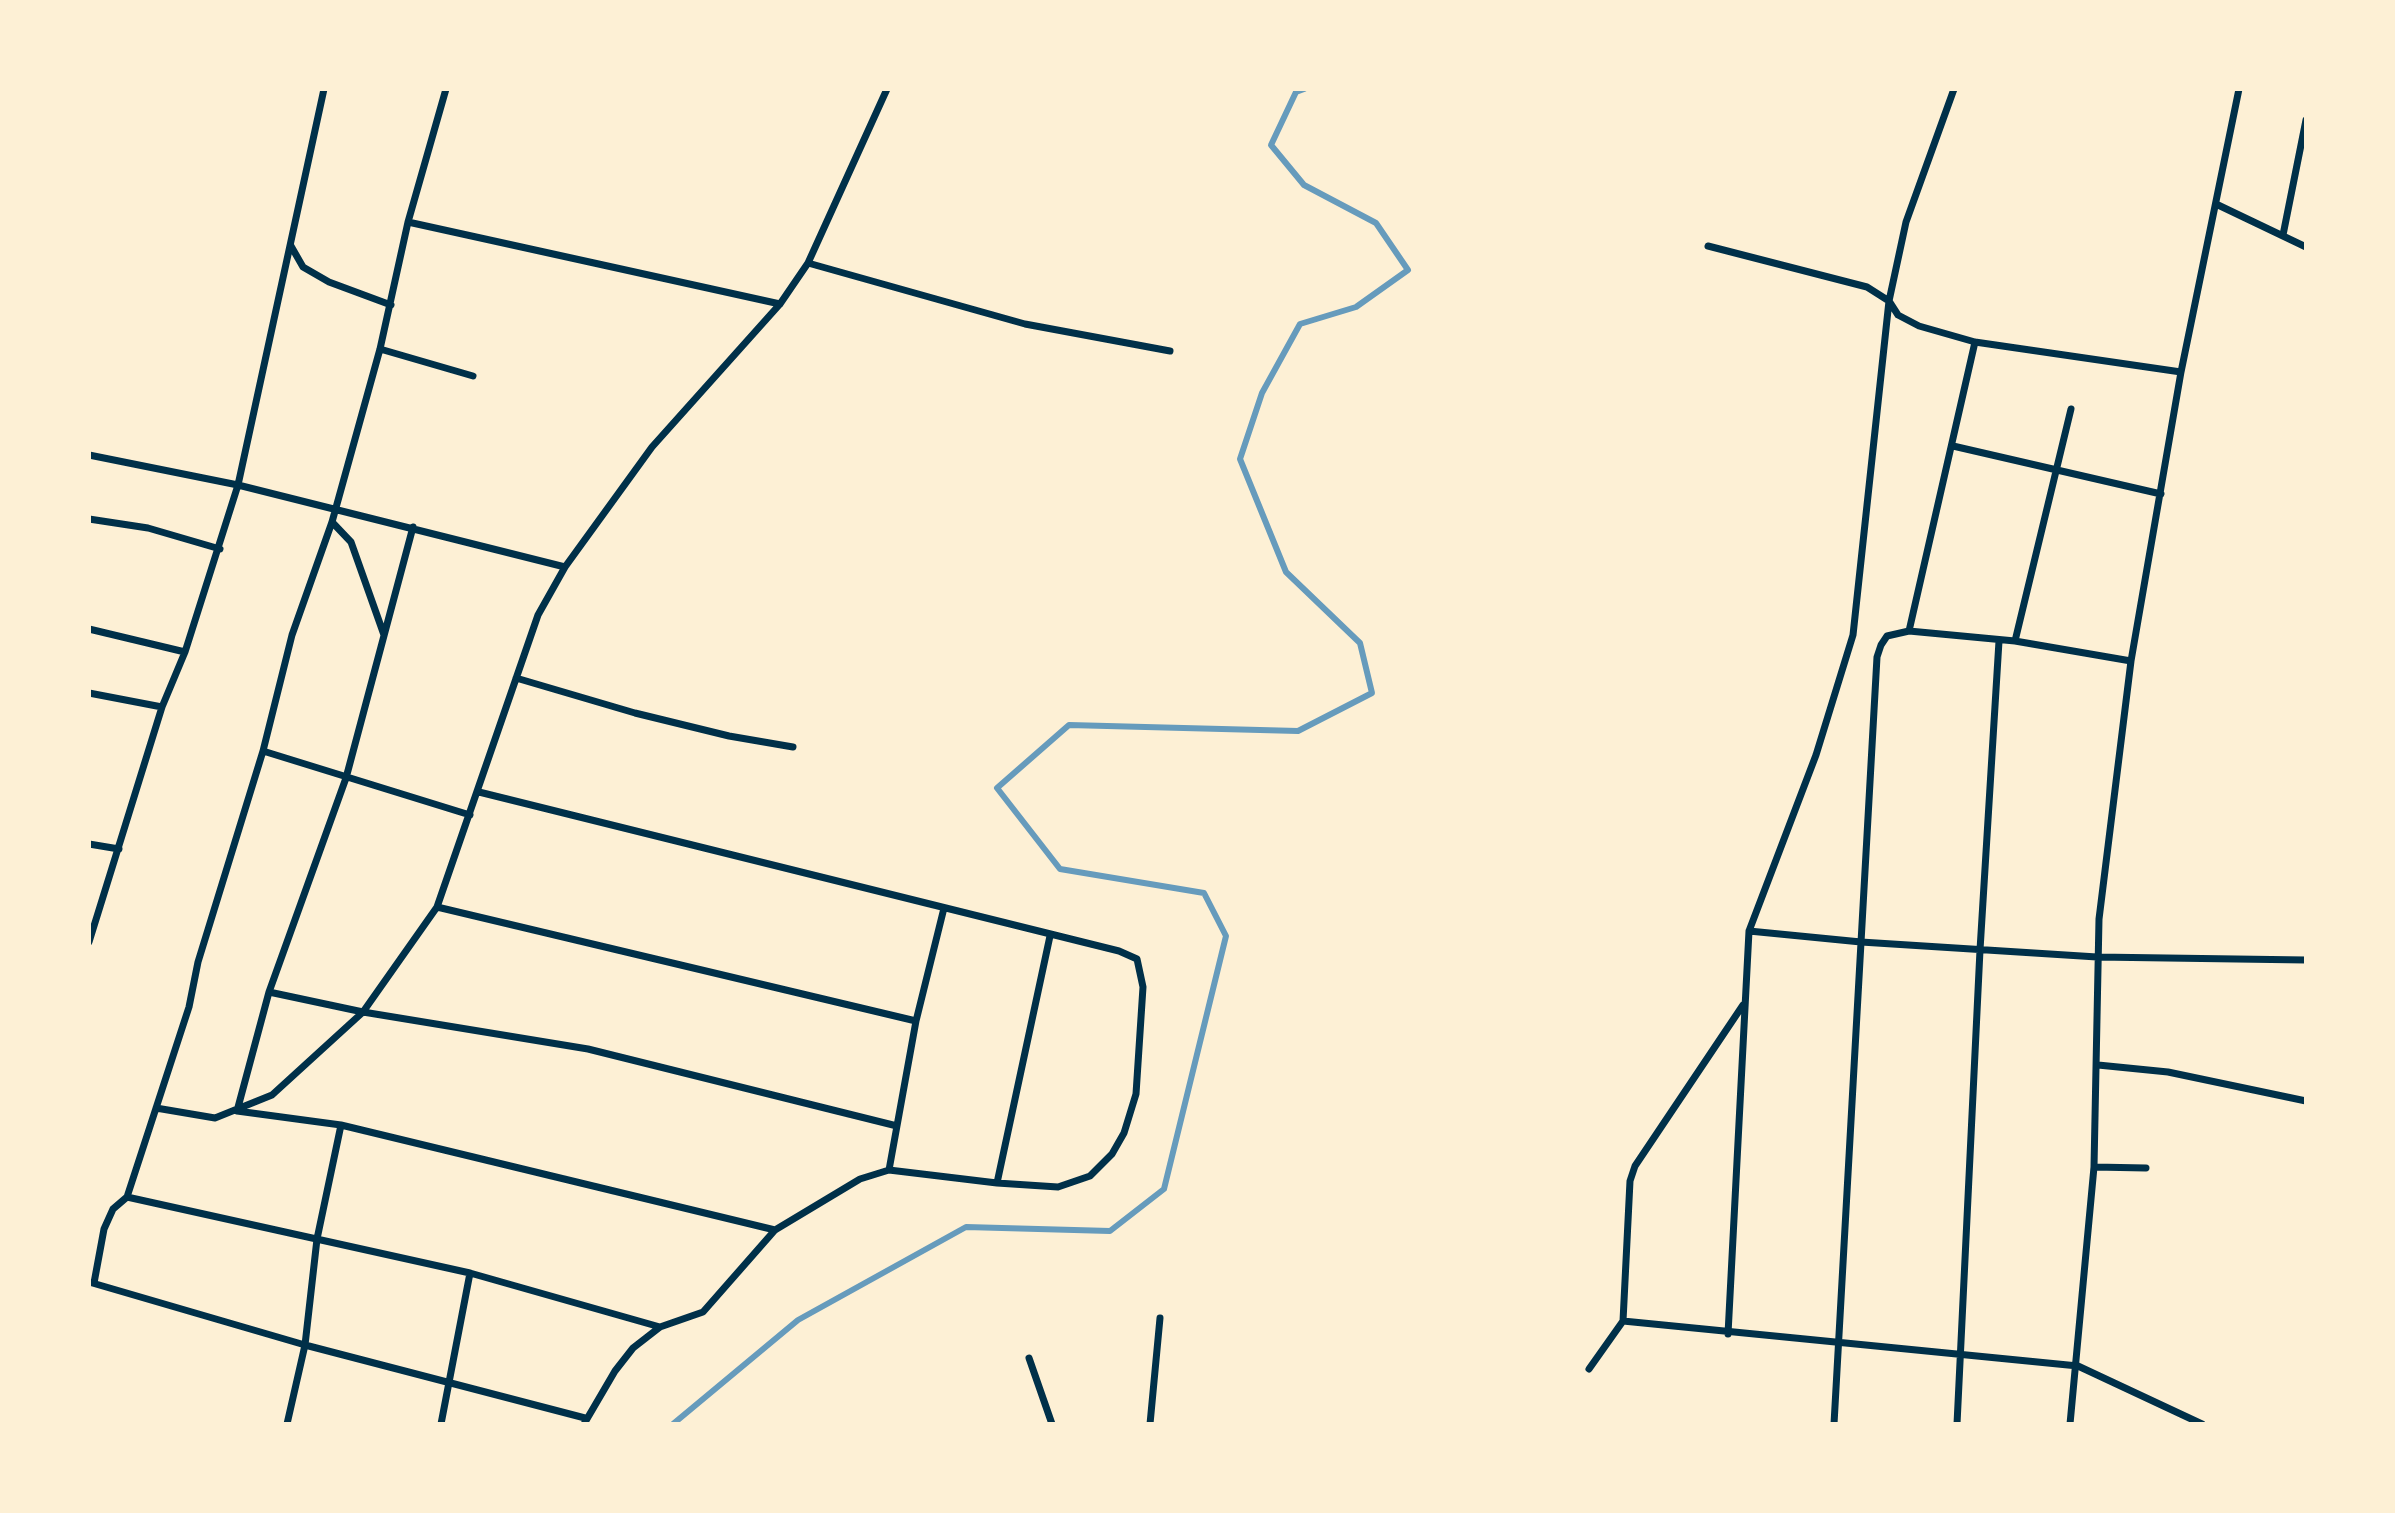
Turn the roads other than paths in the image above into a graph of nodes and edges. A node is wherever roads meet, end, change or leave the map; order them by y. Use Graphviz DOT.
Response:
graph roads {
  1 [pos="324,89"];
  2 [pos="446,89"];
  3 [pos="887,89"];
  4 [pos="1954,89"];
  5 [pos="2239,89"];
  6 [pos="2306,120"];
  7 [pos="2216,204"];
  8 [pos="408,222"];
  9 [pos="2283,234"];
  10 [pos="291,246"];
  11 [pos="1708,246"];
  12 [pos="2306,247"];
  13 [pos="808,262"];
  14 [pos="1889,301"];
  15 [pos="780,304"];
  16 [pos="391,305"];
  17 [pos="1975,342"];
  18 [pos="380,349"];
  19 [pos="1170,351"];
  20 [pos="2181,372"];
  21 [pos="473,376"];
  22 [pos="2071,409"];
  23 [pos="1953,446"];
  24 [pos="89,455"];
  25 [pos="2056,468"];
  26 [pos="238,485"];
  27 [pos="2161,494"];
  28 [pos="335,511"];
  29 [pos="89,519"];
  30 [pos="332,522"];
  31 [pos="413,527"];
  32 [pos="219,549"];
  33 [pos="565,567"];
  34 [pos="89,629"];
  35 [pos="1909,631"];
  36 [pos="384,635"];
  37 [pos="2015,640"];
  38 [pos="1999,641"];
  39 [pos="185,653"];
  40 [pos="2130,661"];
  41 [pos="516,677"];
  42 [pos="89,693"];
  43 [pos="162,707"];
  44 [pos="793,747"];
  45 [pos="263,751"];
  46 [pos="346,778"];
  47 [pos="479,792"];
  48 [pos="470,815"];
  49 [pos="89,844"];
  50 [pos="119,849"];
  51 [pos="437,907"];
  52 [pos="944,908"];
  53 [pos="1749,931"];
  54 [pos="1050,936"];
  55 [pos="89,942"];
  56 [pos="1861,942"];
  57 [pos="1980,950"];
  58 [pos="2097,957"];
  59 [pos="2306,960"];
  60 [pos="269,992"];
  61 [pos="1744,1005"];
  62 [pos="363,1012"];
  63 [pos="916,1021"];
  64 [pos="2098,1065"];
  65 [pos="2306,1101"];
  66 [pos="156,1108"];
  67 [pos="237,1111"];
  68 [pos="341,1125"];
  69 [pos="897,1126"];
  70 [pos="2094,1167"];
  71 [pos="2146,1168"];
  72 [pos="889,1170"];
  73 [pos="997,1183"];
  74 [pos="127,1197"];
  75 [pos="775,1230"];
  76 [pos="317,1239"];
  77 [pos="470,1273"];
  78 [pos="92,1283"];
  79 [pos="1160,1318"];
  80 [pos="1623,1321"];
  81 [pos="660,1327"];
  82 [pos="1728,1334"];
  83 [pos="305,1345"];
  84 [pos="1838,1345"];
  85 [pos="1960,1355"];
  86 [pos="1030,1358"];
  87 [pos="2078,1366"];
  88 [pos="1589,1369"];
  89 [pos="451,1383"];
  90 [pos="584,1421"];
  91 [pos="287,1424"];
  92 [pos="441,1424"];
  93 [pos="1052,1424"];
  94 [pos="1150,1424"];
  95 [pos="1834,1424"];
  96 [pos="1957,1424"];
  97 [pos="2070,1424"];
  98 [pos="2202,1424"];
  1 -- 10 [label="street"];
  2 -- 8 [label="street"];
  3 -- 13 [label="street"];
  4 -- 14 [label="street"];
  5 -- 7 [label="street"];
  6 -- 9 [label="street"];
  7 -- 9 [label="street"];
  7 -- 20 [label="street"];
  8 -- 15 [label="street"];
  8 -- 16 [label="street"];
  9 -- 12 [label="street"];
  10 -- 16 [label="street"];
  10 -- 26 [label="street"];
  11 -- 14 [label="street"];
  13 -- 15 [label="street"];
  13 -- 19 [label="street"];
  14 -- 17 [label="street"];
  14 -- 53 [label="street"];
  15 -- 33 [label="street"];
  16 -- 18 [label="street"];
  17 -- 20 [label="street"];
  17 -- 23 [label="street"];
  18 -- 21 [label="street"];
  18 -- 28 [label="street"];
  20 -- 27 [label="street"];
  22 -- 25 [label="street"];
  23 -- 25 [label="street"];
  23 -- 35 [label="street"];
  24 -- 26 [label="street"];
  25 -- 27 [label="street"];
  25 -- 37 [label="street"];
  26 -- 28 [label="street"];
  26 -- 32 [label="street"];
  27 -- 40 [label="street"];
  28 -- 30 [label="street"];
  28 -- 31 [label="street"];
  29 -- 32 [label="street"];
  30 -- 36 [label="street"];
  30 -- 45 [label="street"];
  31 -- 33 [label="street"];
  31 -- 36 [label="street"];
  32 -- 39 [label="street"];
  33 -- 41 [label="street"];
  34 -- 39 [label="street"];
  35 -- 38 [label="street"];
  35 -- 56 [label="street"];
  36 -- 46 [label="street"];
  37 -- 38 [label="street"];
  37 -- 40 [label="street"];
  38 -- 57 [label="street"];
  39 -- 43 [label="street"];
  40 -- 58 [label="street"];
  41 -- 44 [label="street"];
  41 -- 47 [label="street"];
  42 -- 43 [label="street"];
  43 -- 50 [label="street"];
  45 -- 46 [label="street"];
  45 -- 66 [label="street"];
  46 -- 48 [label="street"];
  46 -- 60 [label="street"];
  47 -- 48 [label="street"];
  47 -- 52 [label="street"];
  48 -- 51 [label="street"];
  49 -- 50 [label="street"];
  50 -- 55 [label="street"];
  51 -- 62 [label="street"];
  51 -- 63 [label="street"];
  52 -- 54 [label="street"];
  52 -- 63 [label="street"];
  53 -- 56 [label="street"];
  53 -- 61 [label="street"];
  54 -- 73 [label="street"];
  54 -- 73 [label="street"];
  56 -- 57 [label="street"];
  56 -- 84 [label="street"];
  57 -- 58 [label="street"];
  57 -- 85 [label="street"];
  58 -- 59 [label="street"];
  58 -- 64 [label="street"];
  60 -- 62 [label="street"];
  60 -- 67 [label="street"];
  61 -- 80 [label="street"];
  61 -- 82 [label="street"];
  62 -- 67 [label="street"];
  62 -- 69 [label="street"];
  63 -- 69 [label="street"];
  64 -- 65 [label="street"];
  64 -- 70 [label="street"];
  66 -- 67 [label="street"];
  66 -- 74 [label="street"];
  67 -- 68 [label="street"];
  68 -- 75 [label="street"];
  68 -- 76 [label="street"];
  69 -- 72 [label="street"];
  70 -- 71 [label="street"];
  70 -- 87 [label="street"];
  72 -- 73 [label="street"];
  72 -- 75 [label="street"];
  74 -- 76 [label="street"];
  74 -- 78 [label="street"];
  75 -- 81 [label="street"];
  76 -- 77 [label="street"];
  76 -- 83 [label="street"];
  77 -- 81 [label="street"];
  77 -- 89 [label="street"];
  78 -- 83 [label="street"];
  79 -- 94 [label="street"];
  80 -- 82 [label="street"];
  80 -- 88 [label="street"];
  81 -- 90 [label="street"];
  82 -- 84 [label="street"];
  83 -- 89 [label="street"];
  83 -- 91 [label="street"];
  84 -- 85 [label="street"];
  84 -- 95 [label="street"];
  85 -- 87 [label="street"];
  85 -- 96 [label="street"];
  86 -- 93 [label="street"];
  87 -- 97 [label="street"];
  87 -- 98 [label="street"];
  89 -- 90 [label="street"];
  89 -- 92 [label="street"];
}
